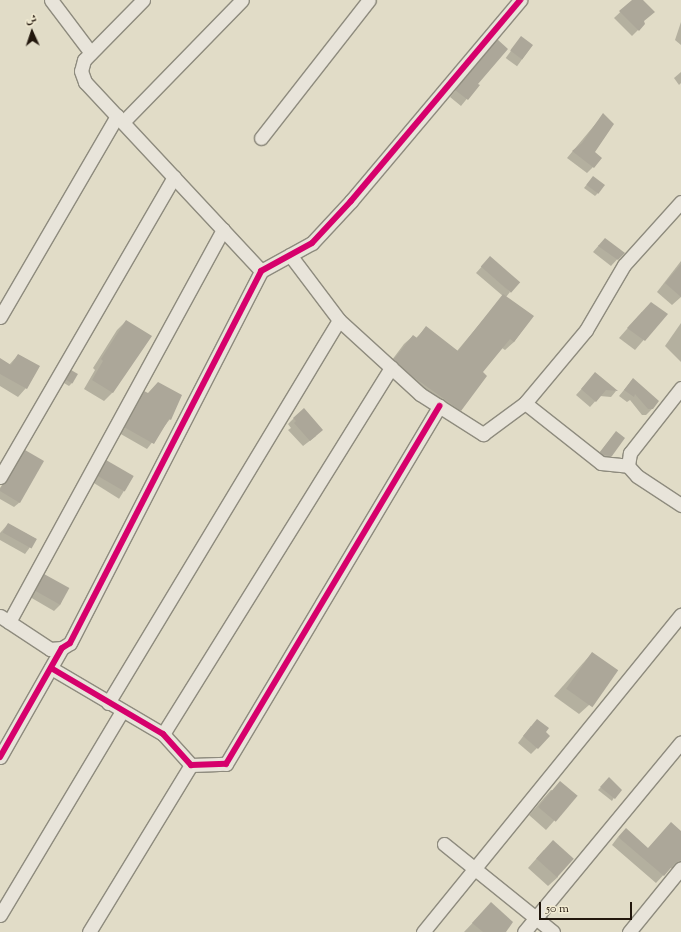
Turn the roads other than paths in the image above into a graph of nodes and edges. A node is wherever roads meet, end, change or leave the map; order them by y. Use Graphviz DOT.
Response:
graph roads {
  1 [pos="51,0"];
  2 [pos="143,0"];
  3 [pos="242,0"];
  4 [pos="369,0"];
  5 [pos="520,0"];
  6 [pos="91,53"];
  7 [pos="120,119"];
  8 [pos="260,138"];
  9 [pos="174,177"];
  10 [pos="681,202"];
  11 [pos="223,229"];
  12 [pos="290,255"];
  13 [pos="261,271"];
  14 [pos="1,313"];
  15 [pos="339,320"];
  16 [pos="391,367"];
  17 [pos="681,388"];
  18 [pos="525,403"];
  19 [pos="439,406"];
  20 [pos="628,466"];
  21 [pos="0,477"];
  22 [pos="681,505"];
  23 [pos="681,614"];
  24 [pos="4,619"];
  25 [pos="62,648"];
  26 [pos="51,668"];
  27 [pos="108,703"];
  28 [pos="122,711"];
  29 [pos="162,734"];
  30 [pos="681,742"];
  31 [pos="0,757"];
  32 [pos="191,765"];
  33 [pos="444,844"];
  34 [pos="474,868"];
  35 [pos="681,868"];
  36 [pos="0,915"];
  37 [pos="536,918"];
  38 [pos="89,932"];
  39 [pos="423,932"];
  40 [pos="524,932"];
  41 [pos="553,932"];
  42 [pos="629,932"];
  1 -- 6 [label="street"];
  2 -- 6 [label="street"];
  3 -- 7 [label="street"];
  4 -- 8 [label="street"];
  5 -- 12 [label="street"];
  6 -- 7 [label="street"];
  7 -- 9 [label="street"];
  7 -- 14 [label="street"];
  9 -- 11 [label="street"];
  9 -- 21 [label="street"];
  10 -- 18 [label="street"];
  11 -- 13 [label="street"];
  11 -- 24 [label="street"];
  12 -- 13 [label="street"];
  12 -- 15 [label="street"];
  13 -- 25 [label="street"];
  15 -- 16 [label="street"];
  15 -- 27 [label="street"];
  16 -- 19 [label="street"];
  16 -- 29 [label="street"];
  17 -- 20 [label="street"];
  18 -- 19 [label="street"];
  18 -- 20 [label="street"];
  19 -- 32 [label="street"];
  20 -- 22 [label="street"];
  23 -- 34 [label="street"];
  24 -- 25 [label="street"];
  25 -- 26 [label="street"];
  26 -- 27 [label="street"];
  26 -- 31 [label="street"];
  27 -- 28 [label="street"];
  28 -- 29 [label="street"];
  28 -- 36 [label="street"];
  29 -- 32 [label="street"];
  30 -- 37 [label="street"];
  32 -- 38 [label="street"];
  33 -- 34 [label="street"];
  34 -- 37 [label="street"];
  34 -- 39 [label="street"];
  35 -- 42 [label="street"];
  37 -- 40 [label="street"];
  37 -- 41 [label="street"];
}
